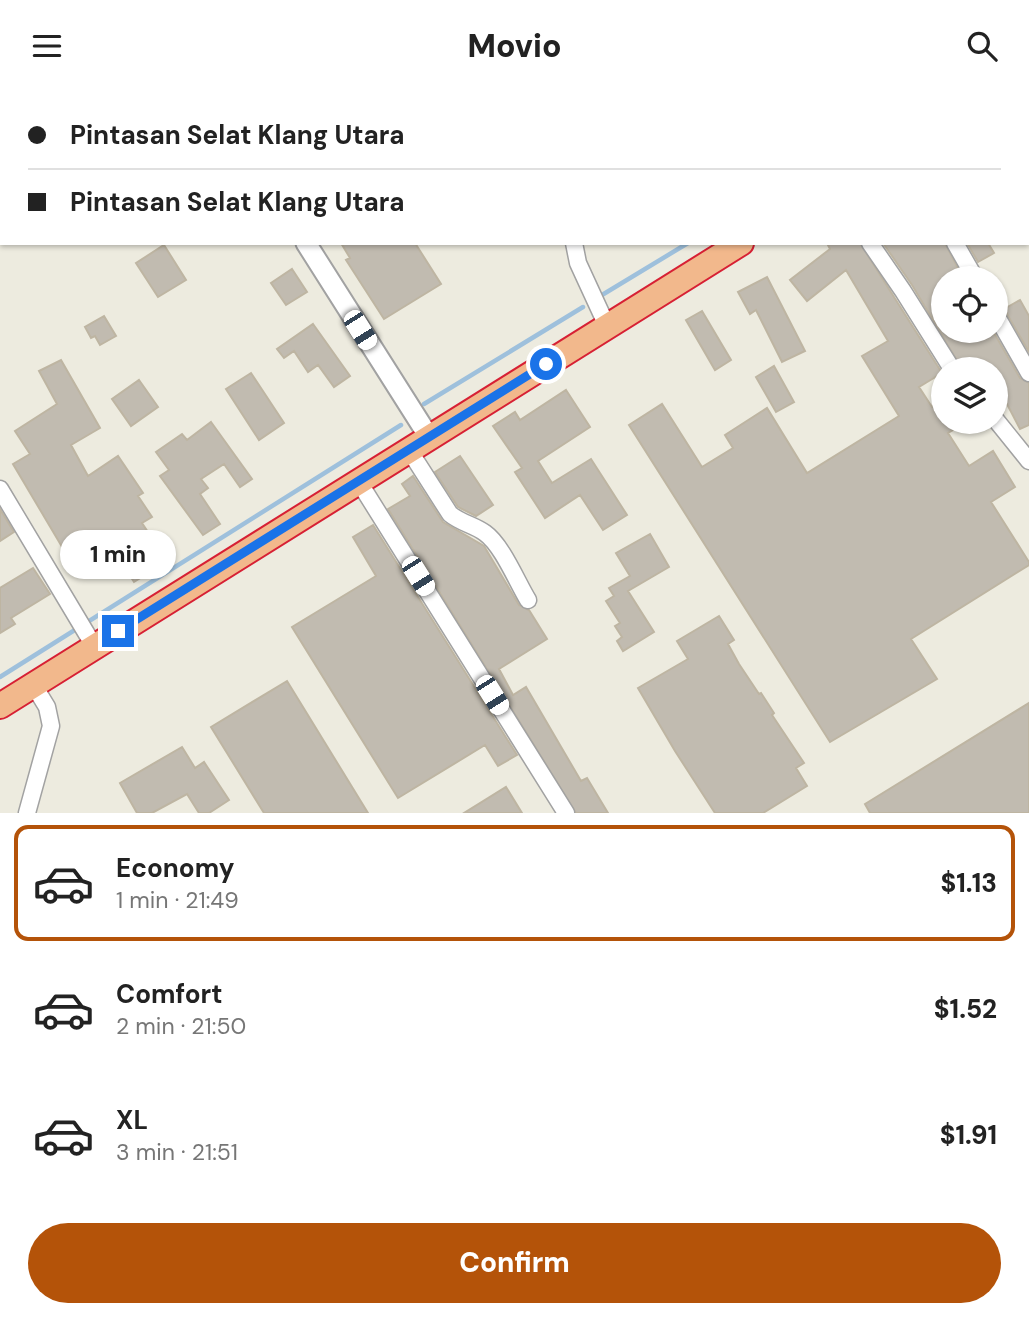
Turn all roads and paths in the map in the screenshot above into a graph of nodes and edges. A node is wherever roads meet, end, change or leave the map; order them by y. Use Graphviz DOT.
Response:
graph roads {
  1 [pos="307,245"];
  2 [pos="574,245"];
  3 [pos="738,245"];
  4 [pos="871,245"];
  5 [pos="956,245"];
  6 [pos="968,266"];
  7 [pos="607,326"];
  8 [pos="1008,336"];
  9 [pos="944,357"];
  10 [pos="1029,373"];
  11 [pos="1007,434"];
  12 [pos="419,444"];
  13 [pos="1029,461"];
  14 [pos="359,482"];
  15 [pos="0,489"];
  16 [pos="528,600"];
  17 [pos="91,641"];
  18 [pos="33,684"];
  19 [pos="0,706"];
  20 [pos="27,813"];
  21 [pos="566,813"];
  1 -- 12 [label="street"];
  2 -- 7 [label="street"];
  3 -- 7 [label="highway"];
  4 -- 9 [label="street"];
  5 -- 6 [label="street"];
  7 -- 12 [label="highway"];
  8 -- 10 [label="street"];
  11 -- 13 [label="street"];
  12 -- 14 [label="highway"];
  12 -- 16 [label="street"];
  14 -- 17 [label="highway"];
  14 -- 21 [label="street"];
  15 -- 17 [label="street"];
  17 -- 18 [label="highway"];
  18 -- 19 [label="highway"];
  18 -- 20 [label="street"];
}
